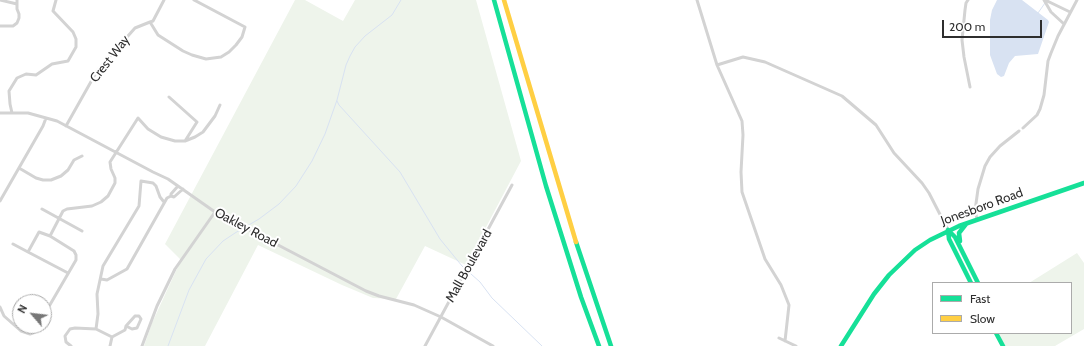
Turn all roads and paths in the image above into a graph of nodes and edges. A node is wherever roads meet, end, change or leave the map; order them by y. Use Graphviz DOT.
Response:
graph roads {
  1 [pos="0,0"];
  2 [pos="56,0"];
  3 [pos="164,0"];
  4 [pos="194,0"];
  5 [pos="494,0"];
  6 [pos="504,0"];
  7 [pos="697,0"];
  8 [pos="968,0"];
  9 [pos="1045,0"];
  10 [pos="1077,0"];
  11 [pos="17,2"];
  12 [pos="1070,12"];
  13 [pos="150,22"];
  14 [pos="1064,24"];
  15 [pos="0,26"];
  16 [pos="717,65"];
  17 [pos="970,87"];
  18 [pos="169,97"];
  19 [pos="220,105"];
  20 [pos="0,113"];
  21 [pos="12,113"];
  22 [pos="46,118"];
  23 [pos="66,126"];
  24 [pos="185,141"];
  25 [pos="115,152"];
  26 [pos="82,156"];
  27 [pos="18,168"];
  28 [pos="1084,183"];
  29 [pos="178,186"];
  30 [pos="512,186"];
  31 [pos="183,189"];
  32 [pos="159,193"];
  33 [pos="171,196"];
  34 [pos="167,198"];
  35 [pos="0,201"];
  36 [pos="164,202"];
  37 [pos="42,209"];
  38 [pos="215,212"];
  39 [pos="59,218"];
  40 [pos="977,220"];
  41 [pos="967,223"];
  42 [pos="948,230"];
  43 [pos="82,231"];
  44 [pos="50,236"];
  45 [pos="13,244"];
  46 [pos="28,252"];
  47 [pos="973,272"];
  48 [pos="68,273"];
  49 [pos="101,280"];
  50 [pos="970,282"];
  51 [pos="978,282"];
  52 [pos="52,301"];
  53 [pos="0,307"];
  54 [pos="440,317"];
  55 [pos="12,323"];
  56 [pos="126,326"];
  57 [pos="96,329"];
  58 [pos="997,334"];
  59 [pos="112,337"];
  60 [pos="779,338"];
  61 [pos="785,341"];
  62 [pos="71,346"];
  63 [pos="110,346"];
  64 [pos="142,346"];
  65 [pos="425,346"];
  66 [pos="493,346"];
  67 [pos="599,346"];
  68 [pos="611,346"];
  69 [pos="796,346"];
  70 [pos="841,346"];
  71 [pos="1003,346"];
  1 -- 11 [label="street"];
  2 -- 21 [label="street"];
  3 -- 13 [label="street"];
  4 -- 13 [label="street"];
  5 -- 67 [label="main road"];
  6 -- 68 [label="main road"];
  7 -- 16 [label="street"];
  8 -- 17 [label="street"];
  9 -- 12 [label="street"];
  9 -- 14 [label="street"];
  10 -- 12 [label="street"];
  11 -- 15 [label="street"];
  12 -- 14 [label="street"];
  13 -- 23 [label="street, Crest Way"];
  14 -- 40 [label="street"];
  16 -- 42 [label="street"];
  16 -- 61 [label="street"];
  18 -- 24 [label="street"];
  19 -- 24 [label="street"];
  20 -- 21 [label="street, Oakley Road"];
  21 -- 22 [label="street, Oakley Road"];
  22 -- 23 [label="street, Oakley Road"];
  22 -- 27 [label="street"];
  23 -- 25 [label="street, Oakley Road"];
  24 -- 25 [label="street"];
  25 -- 29 [label="street, Oakley Road"];
  25 -- 39 [label="street"];
  26 -- 27 [label="street"];
  27 -- 35 [label="street"];
  28 -- 40 [label="main road, Jonesboro Road"];
  29 -- 31 [label="street, Oakley Road"];
  29 -- 33 [label="street"];
  30 -- 54 [label="street, Mall Boulevard"];
  31 -- 33 [label="street"];
  31 -- 38 [label="street, Oakley Road"];
  32 -- 34 [label="street"];
  32 -- 36 [label="street"];
  32 -- 49 [label="street"];
  33 -- 34 [label="street"];
  34 -- 36 [label="street"];
  36 -- 49 [label="street"];
  37 -- 39 [label="street"];
  38 -- 54 [label="street, Oakley Road"];
  38 -- 64 [label="street"];
  39 -- 43 [label="street"];
  39 -- 44 [label="street"];
  40 -- 41 [label="main road, Jonesboro Road"];
  41 -- 42 [label="main road, Jonesboro Road"];
  41 -- 47 [label="main road"];
  42 -- 47 [label="main road"];
  42 -- 50 [label="main road"];
  42 -- 70 [label="main road, Jonesboro Road"];
  44 -- 46 [label="street"];
  44 -- 48 [label="street"];
  45 -- 46 [label="street"];
  46 -- 48 [label="street"];
  47 -- 51 [label="main road"];
  48 -- 52 [label="street"];
  49 -- 57 [label="street"];
  53 -- 55 [label="street"];
  54 -- 65 [label="street, Mall Boulevard"];
  54 -- 66 [label="street, Oakley Road"];
  56 -- 56 [label="street"];
  56 -- 59 [label="street"];
  57 -- 59 [label="street"];
  57 -- 62 [label="street"];
  58 -- 71 [label="main road"];
  59 -- 63 [label="street"];
  60 -- 61 [label="street"];
  61 -- 69 [label="street"];
}
